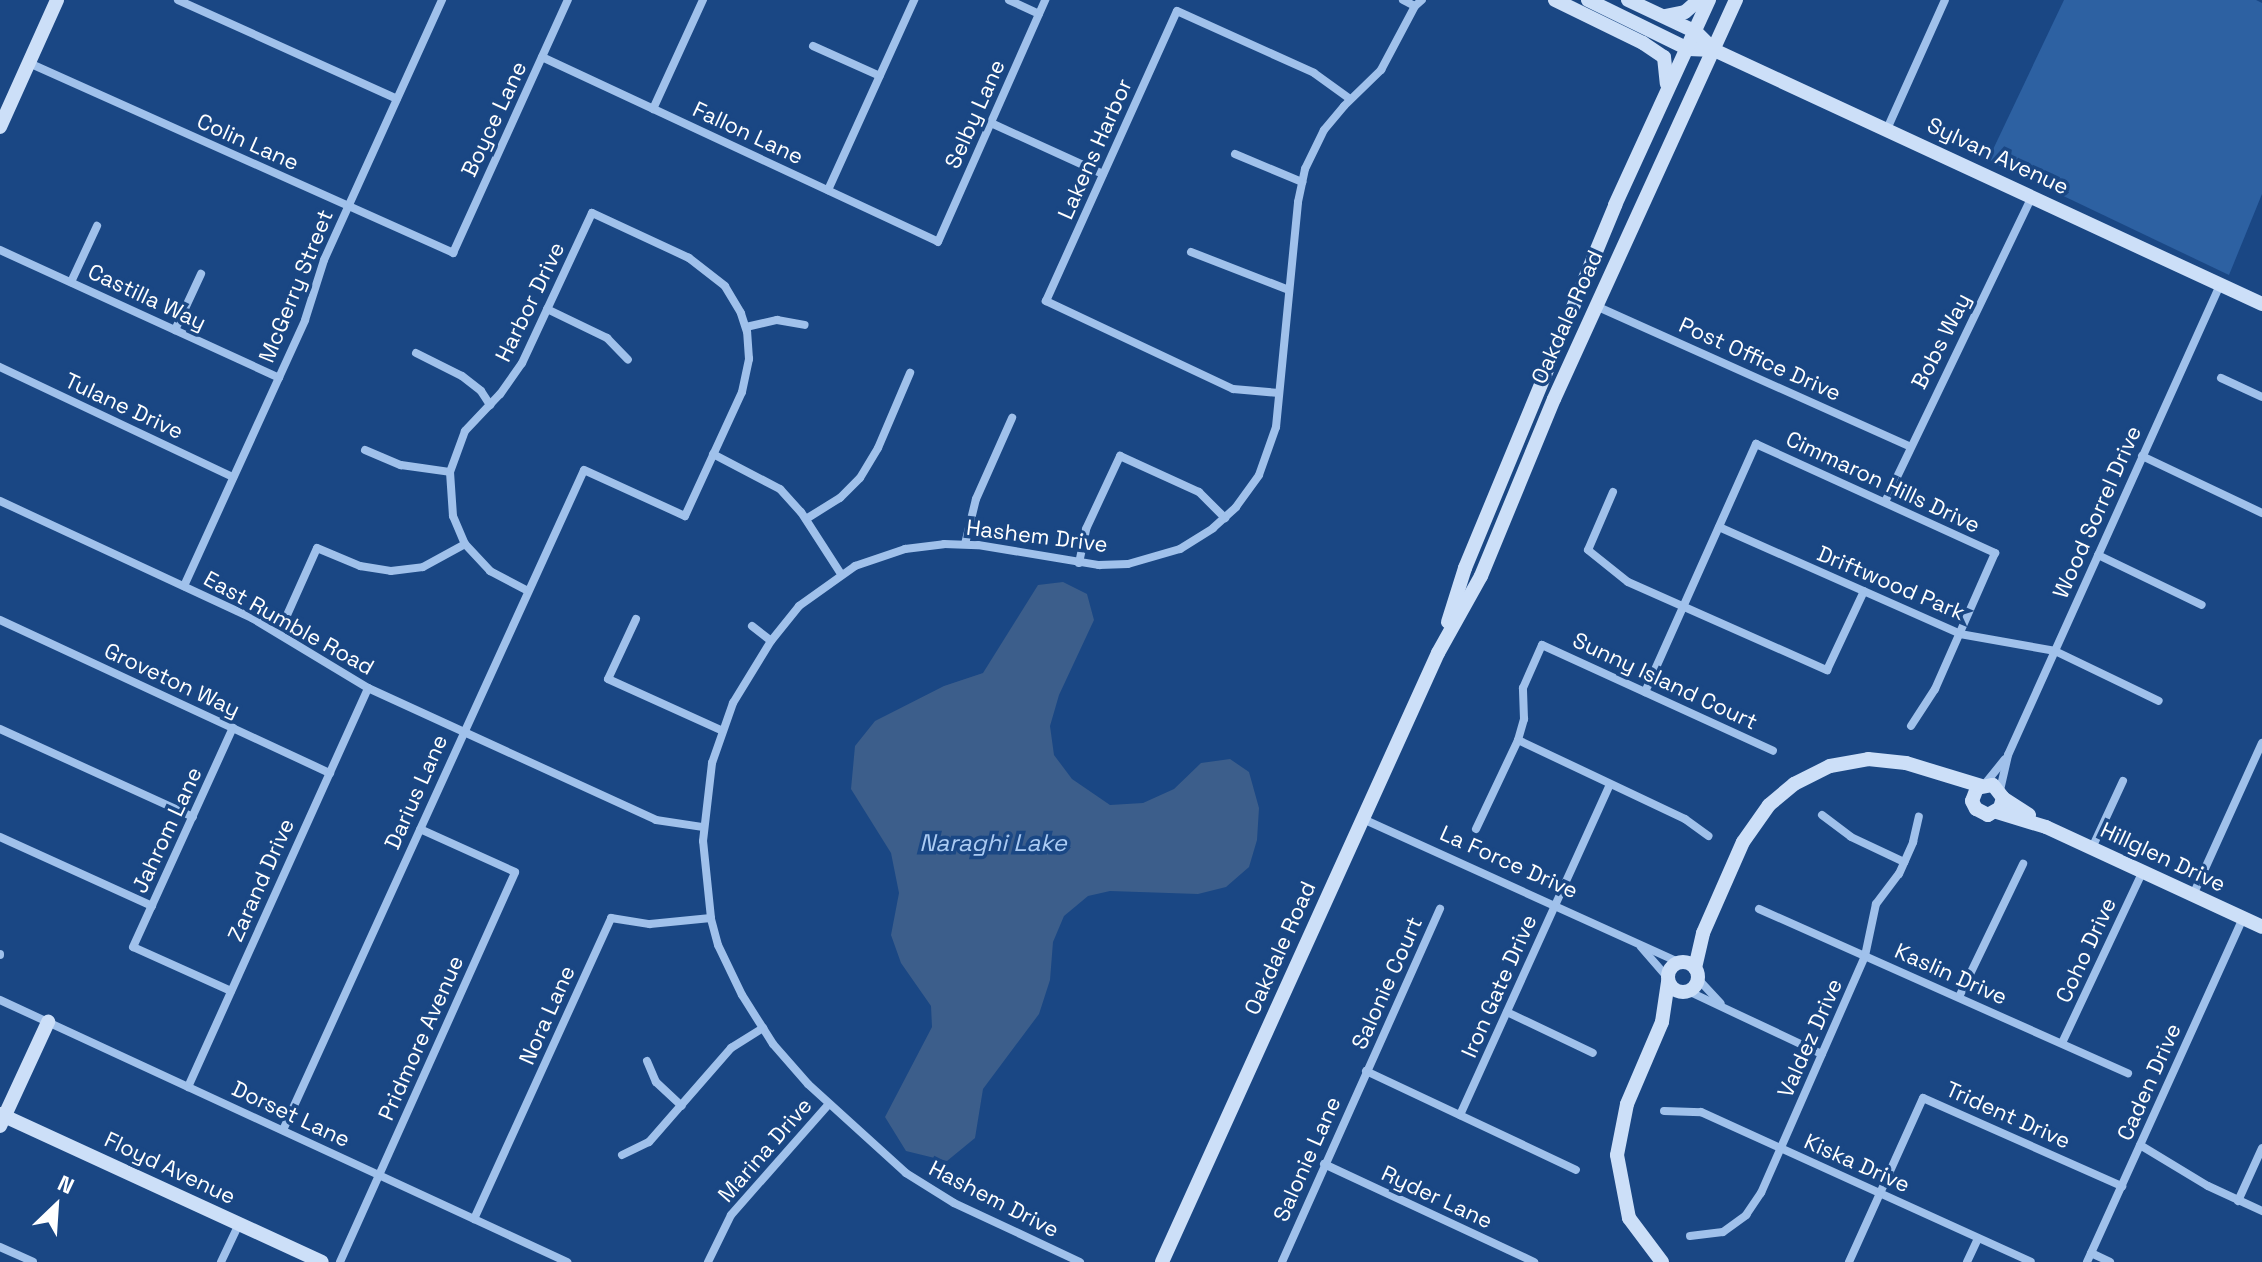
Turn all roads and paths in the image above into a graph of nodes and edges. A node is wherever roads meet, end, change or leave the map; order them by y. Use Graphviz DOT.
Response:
graph roads {
  1 [pos="57,0"];
  2 [pos="178,0"];
  3 [pos="442,0"];
  4 [pos="568,0"];
  5 [pos="703,0"];
  6 [pos="914,0"];
  7 [pos="1009,0"];
  8 [pos="1045,0"];
  9 [pos="1403,0"];
  10 [pos="1555,0"];
  11 [pos="1588,0"];
  12 [pos="1628,0"];
  13 [pos="1699,0"];
  14 [pos="1709,0"];
  15 [pos="1736,0"];
  16 [pos="1945,0"];
  17 [pos="1418,2"];
  18 [pos="1039,14"];
  19 [pos="1663,16"];
  20 [pos="1696,32"];
  21 [pos="813,46"];
  22 [pos="1688,49"];
  23 [pos="1714,50"];
  24 [pos="542,57"];
  25 [pos="29,63"];
  26 [pos="880,76"];
  27 [pos="1666,93"];
  28 [pos="397,99"];
  29 [pos="1350,99"];
  30 [pos="653,109"];
  31 [pos="991,123"];
  32 [pos="0,127"];
  33 [pos="1887,129"];
  34 [pos="1235,154"];
  35 [pos="1103,174"];
  36 [pos="1302,182"];
  37 [pos="828,190"];
  38 [pos="2032,197"];
  39 [pos="348,207"];
  40 [pos="97,226"];
  41 [pos="938,242"];
  42 [pos="0,250"];
  43 [pos="1191,252"];
  44 [pos="453,253"];
  45 [pos="201,274"];
  46 [pos="71,282"];
  47 [pos="2220,285"];
  48 [pos="1289,290"];
  49 [pos="2262,304"];
  50 [pos="1596,306"];
  51 [pos="547,309"];
  52 [pos="805,325"];
  53 [pos="746,327"];
  54 [pos="175,330"];
  55 [pos="416,353"];
  56 [pos="628,360"];
  57 [pos="0,367"];
  58 [pos="910,373"];
  59 [pos="279,378"];
  60 [pos="2221,378"];
  61 [pos="1279,393"];
  62 [pos="2262,397"];
  63 [pos="490,405"];
  64 [pos="1012,418"];
  65 [pos="1909,446"];
  66 [pos="365,450"];
  67 [pos="713,454"];
  68 [pos="2142,456"];
  69 [pos="450,472"];
  70 [pos="1505,472"];
  71 [pos="233,477"];
  72 [pos="1613,492"];
  73 [pos="0,501"];
  74 [pos="1885,502"];
  75 [pos="2262,513"];
  76 [pos="1225,518"];
  77 [pos="806,519"];
  78 [pos="1719,527"];
  79 [pos="465,544"];
  80 [pos="965,544"];
  81 [pos="2098,555"];
  82 [pos="1079,563"];
  83 [pos="841,574"];
  84 [pos="1481,576"];
  85 [pos="184,586"];
  86 [pos="528,591"];
  87 [pos="1864,591"];
  88 [pos="2202,605"];
  89 [pos="1684,606"];
  90 [pos="636,619"];
  91 [pos="0,620"];
  92 [pos="752,626"];
  93 [pos="279,633"];
  94 [pos="1960,634"];
  95 [pos="771,641"];
  96 [pos="2055,651"];
  97 [pos="1438,653"];
  98 [pos="368,688"];
  99 [pos="1645,692"];
  100 [pos="2159,701"];
  101 [pos="1911,726"];
  102 [pos="233,728"];
  103 [pos="0,729"];
  104 [pos="721,730"];
  105 [pos="464,731"];
  106 [pos="1518,740"];
  107 [pos="2262,743"];
  108 [pos="1773,751"];
  109 [pos="2008,755"];
  110 [pos="330,773"];
  111 [pos="1942,776"];
  112 [pos="2123,781"];
  113 [pos="1610,784"];
  114 [pos="1982,785"];
  115 [pos="2000,800"];
  116 [pos="1972,801"];
  117 [pos="1822,815"];
  118 [pos="193,817"];
  119 [pos="1919,817"];
  120 [pos="1363,819"];
  121 [pos="703,827"];
  122 [pos="420,829"];
  123 [pos="1476,829"];
  124 [pos="1708,836"];
  125 [pos="0,837"];
  126 [pos="2092,848"];
  127 [pos="1904,862"];
  128 [pos="2023,864"];
  129 [pos="2143,871"];
  130 [pos="2193,895"];
  131 [pos="152,906"];
  132 [pos="1554,907"];
  133 [pos="1440,909"];
  134 [pos="1759,909"];
  135 [pos="711,918"];
  136 [pos="2243,918"];
  137 [pos="2262,927"];
  138 [pos="1703,933"];
  139 [pos="1637,944"];
  140 [pos="1865,956"];
  141 [pos="1679,962"];
  142 [pos="1668,979"];
  143 [pos="1692,982"];
  144 [pos="231,991"];
  145 [pos="1959,997"];
  146 [pos="0,1000"];
  147 [pos="1724,1006"];
  148 [pos="1507,1012"];
  149 [pos="48,1022"];
  150 [pos="1662,1022"];
  151 [pos="763,1028"];
  152 [pos="2062,1043"];
  153 [pos="1593,1053"];
  154 [pos="1822,1054"];
  155 [pos="647,1061"];
  156 [pos="1366,1071"];
  157 [pos="2128,1073"];
  158 [pos="188,1087"];
  159 [pos="829,1104"];
  160 [pos="682,1106"];
  161 [pos="1664,1111"];
  162 [pos="1460,1115"];
  163 [pos="1,1119"];
  164 [pos="283,1130"];
  165 [pos="2140,1145"];
  166 [pos="1781,1148"];
  167 [pos="2262,1148"];
  168 [pos="622,1155"];
  169 [pos="1324,1164"];
  170 [pos="1576,1170"];
  171 [pos="379,1175"];
  172 [pos="2122,1186"];
  173 [pos="1881,1194"];
  174 [pos="2238,1201"];
  175 [pos="2262,1211"];
  176 [pos="474,1219"];
  177 [pos="239,1224"];
  178 [pos="1690,1236"];
  179 [pos="1978,1238"];
  180 [pos="0,1247"];
  181 [pos="2089,1258"];
  182 [pos="33,1262"];
  183 [pos="221,1262"];
  184 [pos="322,1262"];
  185 [pos="340,1262"];
  186 [pos="567,1262"];
  187 [pos="708,1262"];
  188 [pos="1080,1262"];
  189 [pos="1162,1262"];
  190 [pos="1283,1262"];
  191 [pos="1534,1262"];
  192 [pos="1662,1262"];
  193 [pos="1849,1262"];
  194 [pos="1967,1262"];
  195 [pos="2031,1262"];
  196 [pos="2110,1262"];
  1 -- 25 [label="main road"];
  2 -- 28 [label="street"];
  3 -- 28 [label="street, McGerry Street"];
  4 -- 24 [label="street, Boyce Lane"];
  5 -- 30 [label="street"];
  6 -- 26 [label="street"];
  7 -- 18 [label="street"];
  8 -- 18 [label="street, Selby Lane"];
  9 -- 17 [label="street"];
  10 -- 27 [label="main road"];
  11 -- 22 [label="main road, Sylvan Avenue"];
  12 -- 19 [label="main road, Sylvan Avenue"];
  13 -- 19 [label="main road"];
  14 -- 20 [label="main road, Oakdale Road"];
  15 -- 23 [label="main road, Oakdale Road"];
  16 -- 33 [label="street"];
  17 -- 29 [label="street, Hashem Drive"];
  18 -- 31 [label="street, Selby Lane"];
  19 -- 20 [label="main road, Sylvan Avenue"];
  20 -- 22 [label="main road, Oakdale Road"];
  20 -- 23 [label="main road, Sylvan Avenue"];
  21 -- 26 [label="street"];
  22 -- 23 [label="main road, Sylvan Avenue"];
  22 -- 27 [label="main road, Oakdale Road"];
  23 -- 33 [label="main road, Sylvan Avenue"];
  23 -- 50 [label="main road, Oakdale Road"];
  24 -- 30 [label="street, Fallon Lane"];
  24 -- 44 [label="street, Boyce Lane"];
  25 -- 32 [label="main road"];
  25 -- 39 [label="street, Colin Lane"];
  26 -- 37 [label="street"];
  27 -- 70 [label="main road, Oakdale Road"];
  28 -- 39 [label="street, McGerry Street"];
  29 -- 35 [label="street, Lakens Harbor"];
  29 -- 36 [label="street, Hashem Drive"];
  30 -- 37 [label="street, Fallon Lane"];
  31 -- 35 [label="street"];
  31 -- 41 [label="street, Selby Lane"];
  33 -- 38 [label="main road, Sylvan Avenue"];
  34 -- 36 [label="street"];
  35 -- 61 [label="street, Lakens Harbor"];
  36 -- 48 [label="street, Hashem Drive"];
  37 -- 41 [label="street, Fallon Lane"];
  38 -- 47 [label="main road, Sylvan Avenue"];
  38 -- 65 [label="street, Bobs Way"];
  39 -- 44 [label="street, Colin Lane"];
  39 -- 59 [label="street, McGerry Street"];
  40 -- 46 [label="street"];
  42 -- 46 [label="street, Castilla Way"];
  43 -- 48 [label="street"];
  45 -- 54 [label="street"];
  46 -- 54 [label="street, Castilla Way"];
  47 -- 49 [label="main road, Sylvan Avenue"];
  47 -- 68 [label="street, Wood Sorrel Drive"];
  48 -- 61 [label="street, Hashem Drive"];
  50 -- 65 [label="street, Post Office Drive"];
  50 -- 84 [label="main road, Oakdale Road"];
  51 -- 53 [label="street, Harbor Drive"];
  51 -- 56 [label="street"];
  51 -- 63 [label="street, Harbor Drive"];
  52 -- 53 [label="street"];
  53 -- 67 [label="street"];
  54 -- 59 [label="street, Castilla Way"];
  55 -- 63 [label="street"];
  57 -- 71 [label="street, Tulane Drive"];
  58 -- 77 [label="street"];
  59 -- 71 [label="street, McGerry Street"];
  60 -- 62 [label="street"];
  61 -- 76 [label="street, Hashem Drive"];
  63 -- 69 [label="street, Harbor Drive"];
  64 -- 80 [label="street"];
  65 -- 74 [label="street, Bobs Way"];
  66 -- 69 [label="street"];
  67 -- 77 [label="street"];
  67 -- 86 [label="street, Darius Lane"];
  68 -- 75 [label="street"];
  68 -- 81 [label="street, Wood Sorrel Drive"];
  69 -- 79 [label="street, Harbor Drive"];
  70 -- 84 [label="main road"];
  70 -- 97 [label="main road, Oakdale Road"];
  71 -- 85 [label="street, McGerry Street"];
  72 -- 89 [label="street"];
  73 -- 85 [label="street, East Rumble Road"];
  74 -- 78 [label="street, Cimmaron Hills Drive"];
  74 -- 94 [label="street, Cimmaron Hills Drive"];
  76 -- 82 [label="street, Hashem Drive"];
  76 -- 82 [label="street"];
  77 -- 83 [label="street"];
  78 -- 87 [label="street, Driftwood Park"];
  78 -- 89 [label="street"];
  79 -- 86 [label="street, Harbor Drive"];
  79 -- 93 [label="street"];
  80 -- 82 [label="street, Hashem Drive"];
  80 -- 83 [label="street, Hashem Drive"];
  81 -- 88 [label="street"];
  81 -- 96 [label="street, Wood Sorrel Drive"];
  83 -- 95 [label="street, Hashem Drive"];
  84 -- 97 [label="main road, Oakdale Road"];
  85 -- 93 [label="street, East Rumble Road"];
  86 -- 105 [label="street, Darius Lane"];
  87 -- 89 [label="street"];
  87 -- 94 [label="street, Driftwood Park"];
  89 -- 99 [label="street"];
  90 -- 104 [label="street"];
  91 -- 102 [label="street, Groveton Way"];
  92 -- 95 [label="street"];
  93 -- 98 [label="street, East Rumble Road"];
  94 -- 96 [label="street, Driftwood Park"];
  94 -- 101 [label="street"];
  95 -- 104 [label="street, Hashem Drive"];
  96 -- 100 [label="street, Driftwood Park"];
  96 -- 109 [label="street, Wood Sorrel Drive"];
  97 -- 120 [label="main road, Oakdale Road"];
  98 -- 105 [label="street, East Rumble Road"];
  98 -- 110 [label="street, Zarand Drive"];
  99 -- 106 [label="street, Sunny Island Court"];
  99 -- 108 [label="street, Sunny Island Court"];
  102 -- 110 [label="street, Groveton Way"];
  102 -- 118 [label="street, Jahrom Lane"];
  103 -- 118 [label="street"];
  104 -- 121 [label="street, Hashem Drive"];
  105 -- 121 [label="street, East Rumble Road"];
  105 -- 122 [label="street, Darius Lane"];
  106 -- 113 [label="street"];
  106 -- 123 [label="street"];
  107 -- 130 [label="street"];
  109 -- 114 [label="street, Wood Sorrel Drive"];
  109 -- 115 [label="street, Wood Sorrel Drive"];
  110 -- 144 [label="street, Zarand Drive"];
  111 -- 114 [label="main road, Hillglen Drive"];
  111 -- 116 [label="main road, Hillglen Drive"];
  111 -- 138 [label="main road, Hillglen Drive"];
  112 -- 126 [label="street"];
  113 -- 124 [label="street"];
  113 -- 132 [label="street, Iron Gate Drive"];
  114 -- 115 [label="main road, Hillglen Drive"];
  114 -- 116 [label="main road"];
  115 -- 116 [label="main road, Hillglen Drive"];
  115 -- 126 [label="main road, Hillglen Drive"];
  117 -- 127 [label="street"];
  118 -- 131 [label="street, Jahrom Lane"];
  119 -- 127 [label="street, Valdez Drive"];
  120 -- 132 [label="street, La Force Drive"];
  120 -- 189 [label="main road, Oakdale Road"];
  121 -- 135 [label="street, Hashem Drive"];
  122 -- 164 [label="street, Darius Lane"];
  122 -- 171 [label="street, Pridmore Avenue"];
  125 -- 131 [label="street"];
  126 -- 129 [label="main road, Hillglen Drive"];
  127 -- 140 [label="street, Valdez Drive"];
  128 -- 145 [label="street"];
  129 -- 130 [label="main road, Hillglen Drive"];
  129 -- 152 [label="street, Coho Drive"];
  130 -- 136 [label="main road, Hillglen Drive"];
  131 -- 144 [label="street, Jahrom Lane"];
  132 -- 139 [label="street, La Force Drive"];
  132 -- 148 [label="street, Iron Gate Drive"];
  133 -- 156 [label="street, Salonie Court"];
  134 -- 140 [label="street, Kaslin Drive"];
  135 -- 151 [label="street, Hashem Drive"];
  135 -- 176 [label="street, Nora Lane"];
  136 -- 137 [label="main road, Hillglen Drive"];
  136 -- 165 [label="street, Caden Drive"];
  138 -- 141 [label="main road, Hillglen Drive"];
  138 -- 143 [label="main road, Hillglen Drive"];
  139 -- 141 [label="street, La Force Drive"];
  139 -- 142 [label="street, La Force Drive"];
  140 -- 145 [label="street, Kaslin Drive"];
  140 -- 154 [label="street, Valdez Drive"];
  141 -- 142 [label="main road"];
  141 -- 143 [label="main road, La Force Drive"];
  142 -- 143 [label="main road, La Force Drive"];
  142 -- 150 [label="main road"];
  143 -- 147 [label="street, La Force Drive"];
  143 -- 147 [label="street, La Force Drive"];
  143 -- 150 [label="main road"];
  144 -- 158 [label="street, Zarand Drive"];
  145 -- 152 [label="street, Kaslin Drive"];
  146 -- 149 [label="street, Dorset Lane"];
  147 -- 154 [label="street, La Force Drive"];
  148 -- 153 [label="street"];
  148 -- 162 [label="street, Iron Gate Drive"];
  149 -- 158 [label="street, Dorset Lane"];
  149 -- 163 [label="main road"];
  150 -- 192 [label="main road"];
  151 -- 159 [label="street, Hashem Drive"];
  151 -- 160 [label="street"];
  152 -- 157 [label="street, Kaslin Drive"];
  154 -- 166 [label="street, Valdez Drive"];
  155 -- 160 [label="street"];
  156 -- 162 [label="street"];
  156 -- 169 [label="street, Salonie Lane"];
  158 -- 164 [label="street, Dorset Lane"];
  159 -- 187 [label="street, Marina Drive"];
  159 -- 188 [label="street, Hashem Drive"];
  160 -- 168 [label="street"];
  161 -- 166 [label="street, Kiska Drive"];
  162 -- 170 [label="street"];
  163 -- 177 [label="main road, Floyd Avenue"];
  164 -- 171 [label="street, Dorset Lane"];
  165 -- 172 [label="street, Caden Drive"];
  165 -- 174 [label="street"];
  166 -- 173 [label="street, Kiska Drive"];
  166 -- 178 [label="street, Valdez Drive"];
  167 -- 174 [label="street"];
  169 -- 190 [label="street, Salonie Lane"];
  169 -- 191 [label="street, Ryder Lane"];
  171 -- 176 [label="street, Dorset Lane"];
  171 -- 185 [label="street, Pridmore Avenue"];
  172 -- 173 [label="street, Trident Drive"];
  172 -- 181 [label="street, Caden Drive"];
  173 -- 179 [label="street, Kiska Drive"];
  173 -- 193 [label="street"];
  174 -- 175 [label="street"];
  176 -- 186 [label="street, Dorset Lane"];
  177 -- 183 [label="street"];
  177 -- 184 [label="main road, Floyd Avenue"];
  179 -- 194 [label="street"];
  179 -- 195 [label="street, Kiska Drive"];
  180 -- 182 [label="street"];
  181 -- 196 [label="street"];
}
